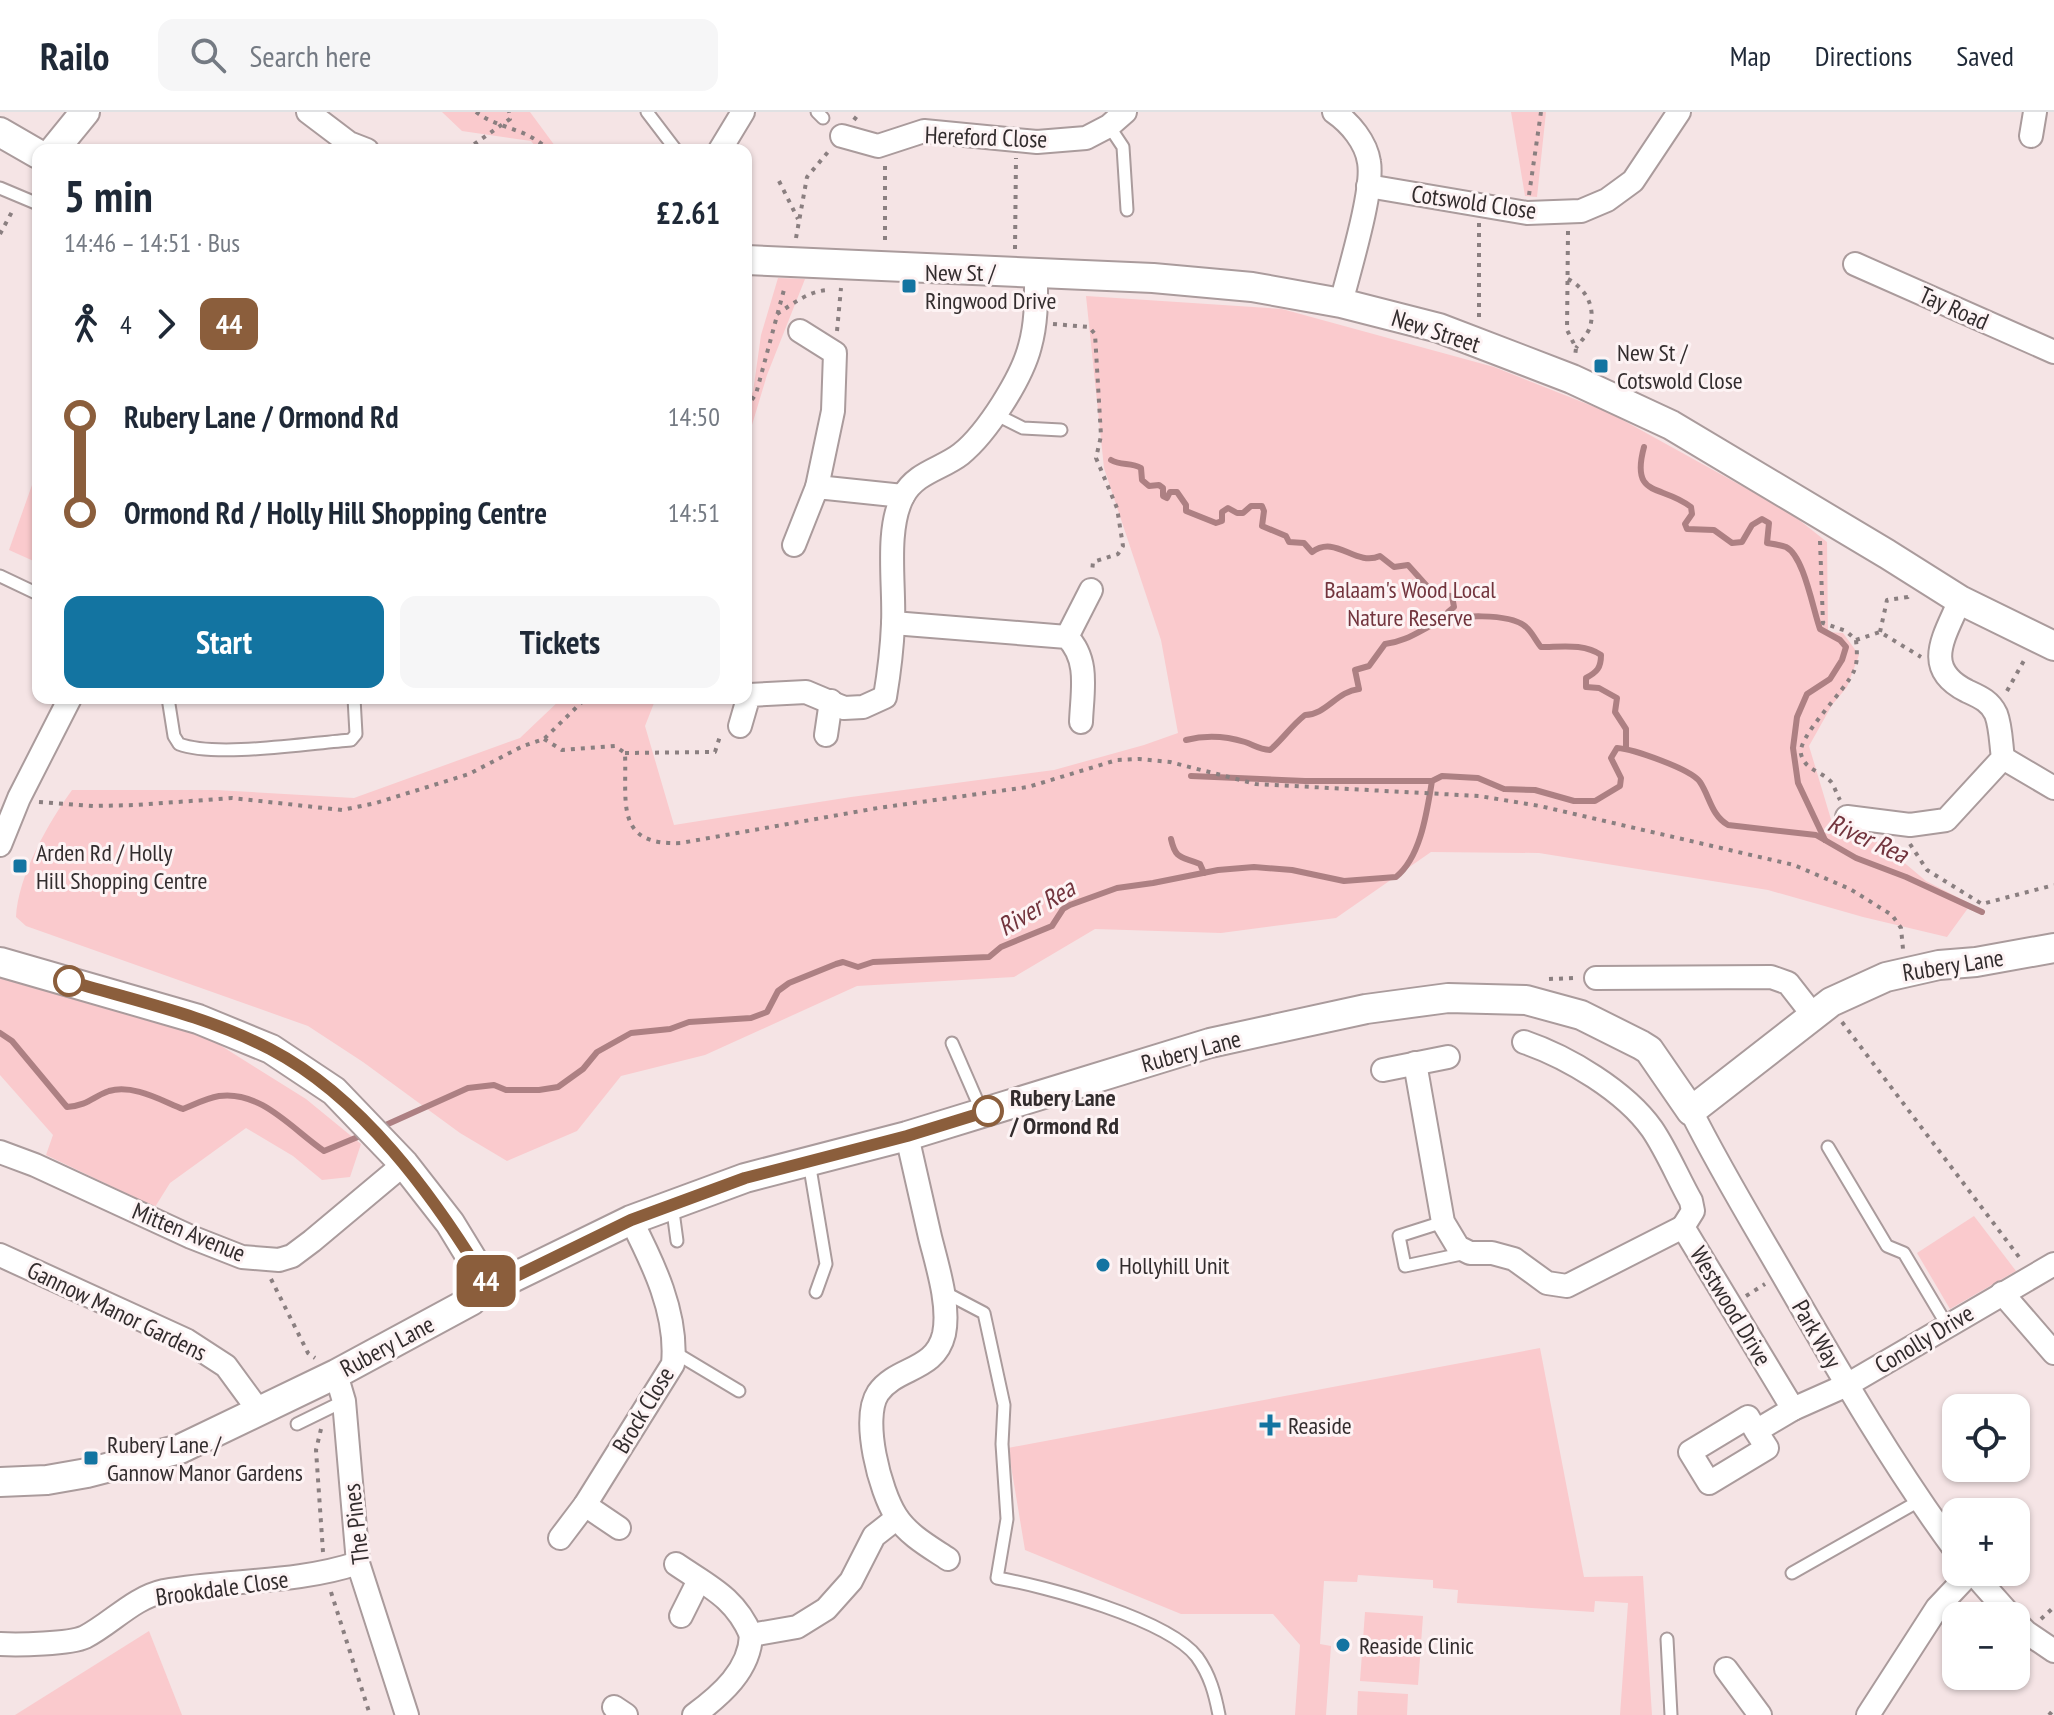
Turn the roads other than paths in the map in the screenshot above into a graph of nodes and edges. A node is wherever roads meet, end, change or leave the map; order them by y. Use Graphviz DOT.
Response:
graph roads {
  1 [pos="85,112"];
  2 [pos="308,112"];
  3 [pos="647,112"];
  4 [pos="743,112"];
  5 [pos="1334,112"];
  6 [pos="1679,112"];
  7 [pos="2035,112"];
  8 [pos="1117,119"];
  9 [pos="0,132"];
  10 [pos="842,136"];
  11 [pos="2031,136"];
  12 [pos="59,144"];
  13 [pos="352,144"];
  14 [pos="671,144"];
  15 [pos="724,144"];
  16 [pos="32,151"];
  17 [pos="1368,186"];
  18 [pos="0,188"];
  19 [pos="32,201"];
  20 [pos="1127,210"];
  21 [pos="752,260"];
  22 [pos="1855,264"];
  23 [pos="1026,272"];
  24 [pos="1341,303"];
  25 [pos="800,331"];
  26 [pos="2054,352"];
  27 [pos="995,413"];
  28 [pos="1061,430"];
  29 [pos="817,487"];
  30 [pos="903,496"];
  31 [pos="794,545"];
  32 [pos="0,576"];
  33 [pos="1091,590"];
  34 [pos="32,591"];
  35 [pos="1960,600"];
  36 [pos="893,623"];
  37 [pos="1067,637"];
  38 [pos="2045,643"];
  39 [pos="752,695"];
  40 [pos="831,701"];
  41 [pos="67,704"];
  42 [pos="169,704"];
  43 [pos="354,704"];
  44 [pos="746,704"];
  45 [pos="1081,722"];
  46 [pos="740,726"];
  47 [pos="826,735"];
  48 [pos="2003,758"];
  49 [pos="2054,788"];
  50 [pos="1847,817"];
  51 [pos="0,845"];
  52 [pos="2054,948"];
  53 [pos="0,962"];
  54 [pos="1596,978"];
  55 [pos="1813,1015"];
  56 [pos="1524,1042"];
  57 [pos="952,1043"];
  58 [pos="1448,1057"];
  59 [pos="1415,1063"];
  60 [pos="1383,1070"];
  61 [pos="1691,1111"];
  62 [pos="982,1113"];
  63 [pos="907,1136"];
  64 [pos="1828,1147"];
  65 [pos="0,1152"];
  66 [pos="809,1161"];
  67 [pos="404,1164"];
  68 [pos="672,1204"];
  69 [pos="631,1220"];
  70 [pos="1443,1222"];
  71 [pos="1683,1227"];
  72 [pos="677,1241"];
  73 [pos="1470,1253"];
  74 [pos="0,1255"];
  75 [pos="2054,1264"];
  76 [pos="486,1282"];
  77 [pos="816,1292"];
  78 [pos="943,1292"];
  79 [pos="2002,1293"];
  80 [pos="1947,1325"];
  81 [pos="674,1352"];
  82 [pos="2054,1353"];
  83 [pos="1847,1385"];
  84 [pos="340,1388"];
  85 [pos="739,1391"];
  86 [pos="1793,1409"];
  87 [pos="259,1411"];
  88 [pos="297,1424"];
  89 [pos="1756,1431"];
  90 [pos="0,1482"];
  91 [pos="1919,1501"];
  92 [pos="585,1505"];
  93 [pos="897,1518"];
  94 [pos="619,1528"];
  95 [pos="1942,1532"];
  96 [pos="560,1538"];
  97 [pos="948,1559"];
  98 [pos="358,1563"];
  99 [pos="676,1564"];
  100 [pos="1792,1573"];
  101 [pos="699,1580"];
  102 [pos="1958,1586"];
  103 [pos="1984,1586"];
  104 [pos="1998,1602"];
  105 [pos="681,1616"];
  106 [pos="751,1635"];
  107 [pos="2030,1635"];
  108 [pos="1667,1639"];
  109 [pos="0,1644"];
  110 [pos="2054,1651"];
  111 [pos="1726,1669"];
  112 [pos="407,1715"];
  113 [pos="694,1715"];
  114 [pos="1219,1715"];
  115 [pos="1671,1715"];
  116 [pos="1760,1715"];
  117 [pos="1868,1715"];
  1 -- 12 [label="street"];
  2 -- 13 [label="street"];
  3 -- 14 [label="lane"];
  4 -- 15 [label="street"];
  5 -- 17 [label="street"];
  6 -- 17 [label="street, Cotswold Close"];
  7 -- 11 [label="street"];
  8 -- 10 [label="street, Hereford Close"];
  8 -- 20 [label="lane"];
  9 -- 16 [label="street"];
  17 -- 24 [label="street"];
  18 -- 19 [label="lane"];
  21 -- 23 [label="street, New Street"];
  22 -- 26 [label="street, Tay Road"];
  23 -- 24 [label="street, New Street"];
  23 -- 27 [label="street"];
  24 -- 35 [label="street, New Street"];
  25 -- 29 [label="street"];
  27 -- 28 [label="lane"];
  27 -- 30 [label="street"];
  29 -- 30 [label="street"];
  29 -- 31 [label="street"];
  30 -- 36 [label="street"];
  32 -- 34 [label="lane"];
  33 -- 37 [label="street"];
  35 -- 38 [label="street, New Street"];
  35 -- 48 [label="street"];
  36 -- 37 [label="street"];
  36 -- 40 [label="street"];
  37 -- 45 [label="street"];
  39 -- 40 [label="street"];
  40 -- 47 [label="street"];
  41 -- 51 [label="street"];
  42 -- 43 [label="lane"];
  44 -- 46 [label="street"];
  48 -- 49 [label="street"];
  48 -- 50 [label="street"];
  52 -- 55 [label="street, Rubery Lane"];
  53 -- 67 [label="street"];
  54 -- 55 [label="street"];
  55 -- 61 [label="street, Rubery Lane"];
  56 -- 71 [label="street, Westwood Drive"];
  57 -- 62 [label="lane"];
  58 -- 59 [label="street"];
  59 -- 60 [label="street"];
  59 -- 70 [label="street"];
  61 -- 62 [label="street, Rubery Lane"];
  61 -- 83 [label="street, Park Way"];
  62 -- 63 [label="street, Rubery Lane"];
  63 -- 66 [label="street, Rubery Lane"];
  63 -- 78 [label="street"];
  64 -- 80 [label="lane"];
  65 -- 67 [label="street, Mitten Avenue"];
  66 -- 68 [label="street, Rubery Lane"];
  66 -- 77 [label="lane"];
  67 -- 76 [label="street"];
  68 -- 69 [label="street, Rubery Lane"];
  68 -- 72 [label="lane"];
  69 -- 76 [label="street, Rubery Lane"];
  69 -- 81 [label="street, Brock Close"];
  70 -- 73 [label="street"];
  70 -- 73 [label="lane"];
  71 -- 73 [label="street"];
  71 -- 86 [label="street, Westwood Drive"];
  74 -- 87 [label="street, Gannow Manor Gardens"];
  75 -- 79 [label="street, Conolly Drive"];
  76 -- 84 [label="street, Rubery Lane"];
  78 -- 93 [label="street"];
  78 -- 114 [label="lane"];
  79 -- 80 [label="street, Conolly Drive"];
  79 -- 82 [label="street, Conolly Drive"];
  80 -- 83 [label="street, Conolly Drive"];
  81 -- 85 [label="lane"];
  81 -- 92 [label="street, Brock Close"];
  83 -- 86 [label="street"];
  83 -- 91 [label="street, Park Way"];
  84 -- 87 [label="street, Rubery Lane"];
  84 -- 88 [label="lane"];
  84 -- 98 [label="street, The Pines"];
  86 -- 89 [label="street"];
  87 -- 90 [label="street, Rubery Lane"];
  91 -- 95 [label="street, Park Way"];
  91 -- 100 [label="lane"];
  92 -- 94 [label="street"];
  92 -- 96 [label="street, Brock Close"];
  93 -- 97 [label="street"];
  93 -- 106 [label="street"];
  98 -- 109 [label="street, Brookdale Close"];
  98 -- 112 [label="street, The Pines"];
  99 -- 101 [label="street"];
  101 -- 105 [label="street"];
  101 -- 106 [label="street"];
  102 -- 117 [label="street"];
  103 -- 104 [label="street"];
  106 -- 113 [label="street"];
  107 -- 110 [label="street"];
  108 -- 115 [label="lane"];
  111 -- 116 [label="street"];
}
